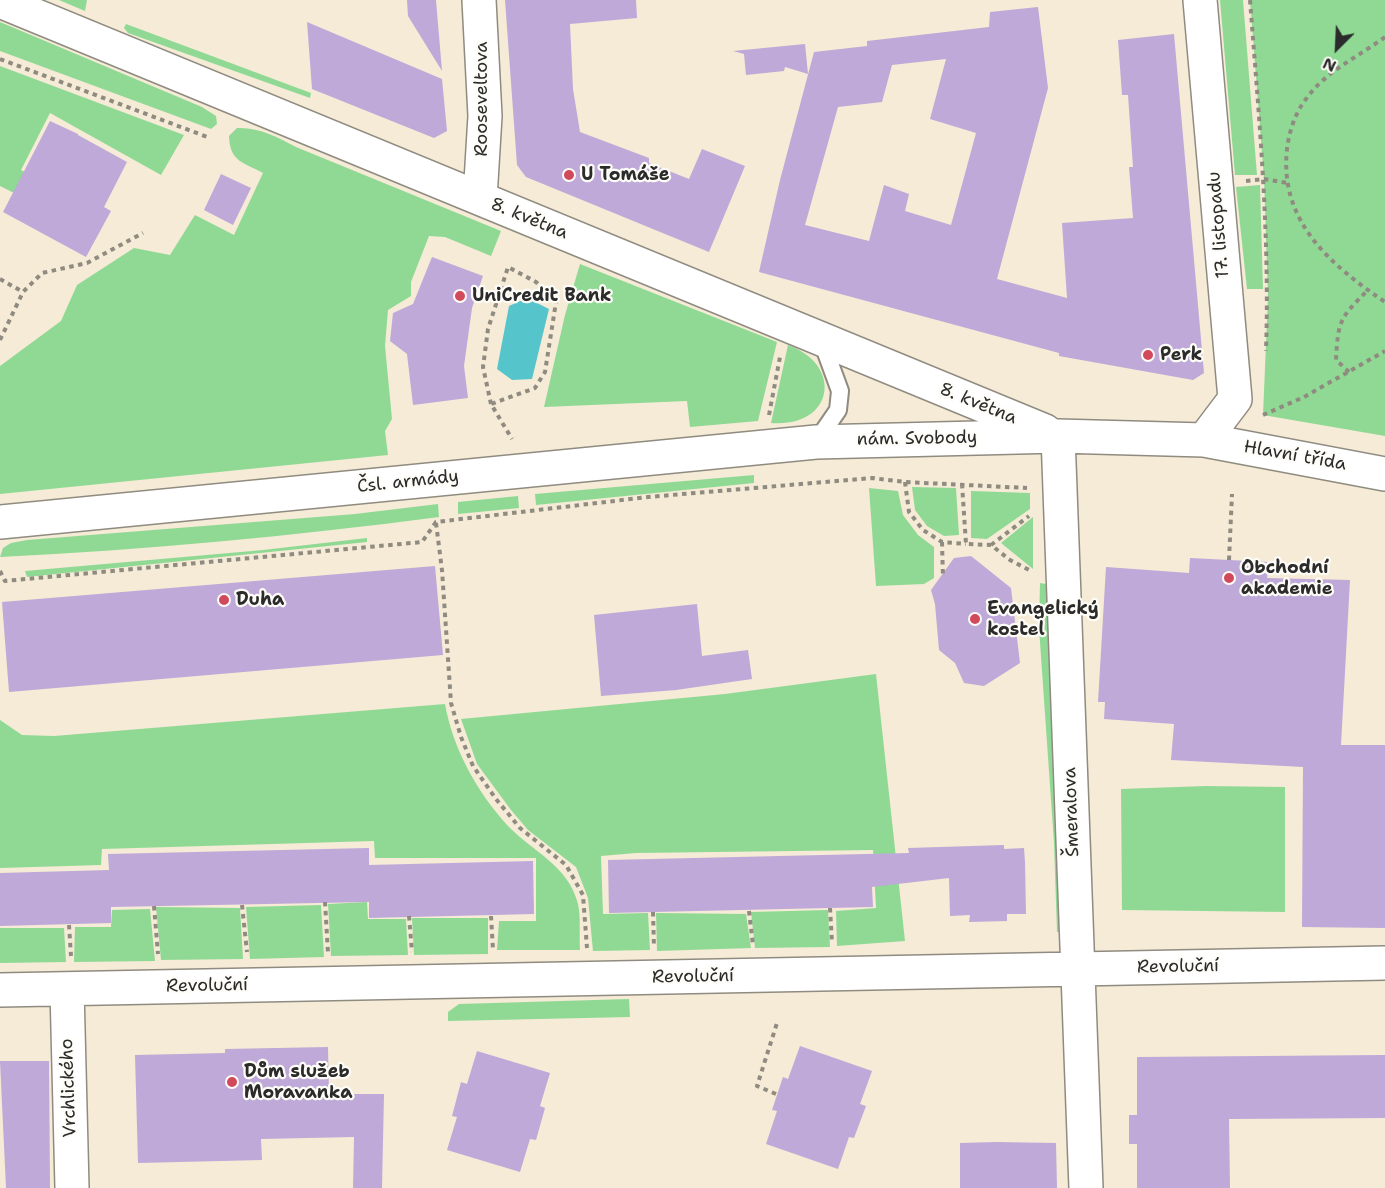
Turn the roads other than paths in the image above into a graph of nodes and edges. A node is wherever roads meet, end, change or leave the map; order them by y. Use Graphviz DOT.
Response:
graph roads {
  1 [pos="479,0"];
  2 [pos="1200,0"];
  3 [pos="0,1"];
  4 [pos="480,198"];
  5 [pos="821,339"];
  6 [pos="1058,436"];
  7 [pos="1204,440"];
  8 [pos="816,442"];
  9 [pos="1373,471"];
  10 [pos="0,522"];
  11 [pos="1385,963"];
  12 [pos="1078,969"];
  13 [pos="69,977"];
  14 [pos="0,990"];
  15 [pos="72,1188"];
  16 [pos="1086,1188"];
  1 -- 4 [label="street, Rooseveltova"];
  2 -- 7 [label="street, 17. listopadu"];
  3 -- 4 [label="street, 8. května"];
  4 -- 5 [label="street, 8. května"];
  5 -- 6 [label="street, 8. května"];
  5 -- 8 [label="lane, nám. Svobody"];
  6 -- 7 [label="street, nám. Svobody"];
  6 -- 8 [label="street, nám. Svobody"];
  6 -- 12 [label="street, Šmeralova"];
  7 -- 9 [label="street, Hlavní třída"];
  8 -- 10 [label="street, Čsl. armády"];
  11 -- 12 [label="street, Revoluční"];
  12 -- 13 [label="street, Revoluční"];
  12 -- 16 [label="street, Šmeralova"];
  13 -- 14 [label="street, Revoluční"];
  13 -- 15 [label="street, Vrchlického"];
}
